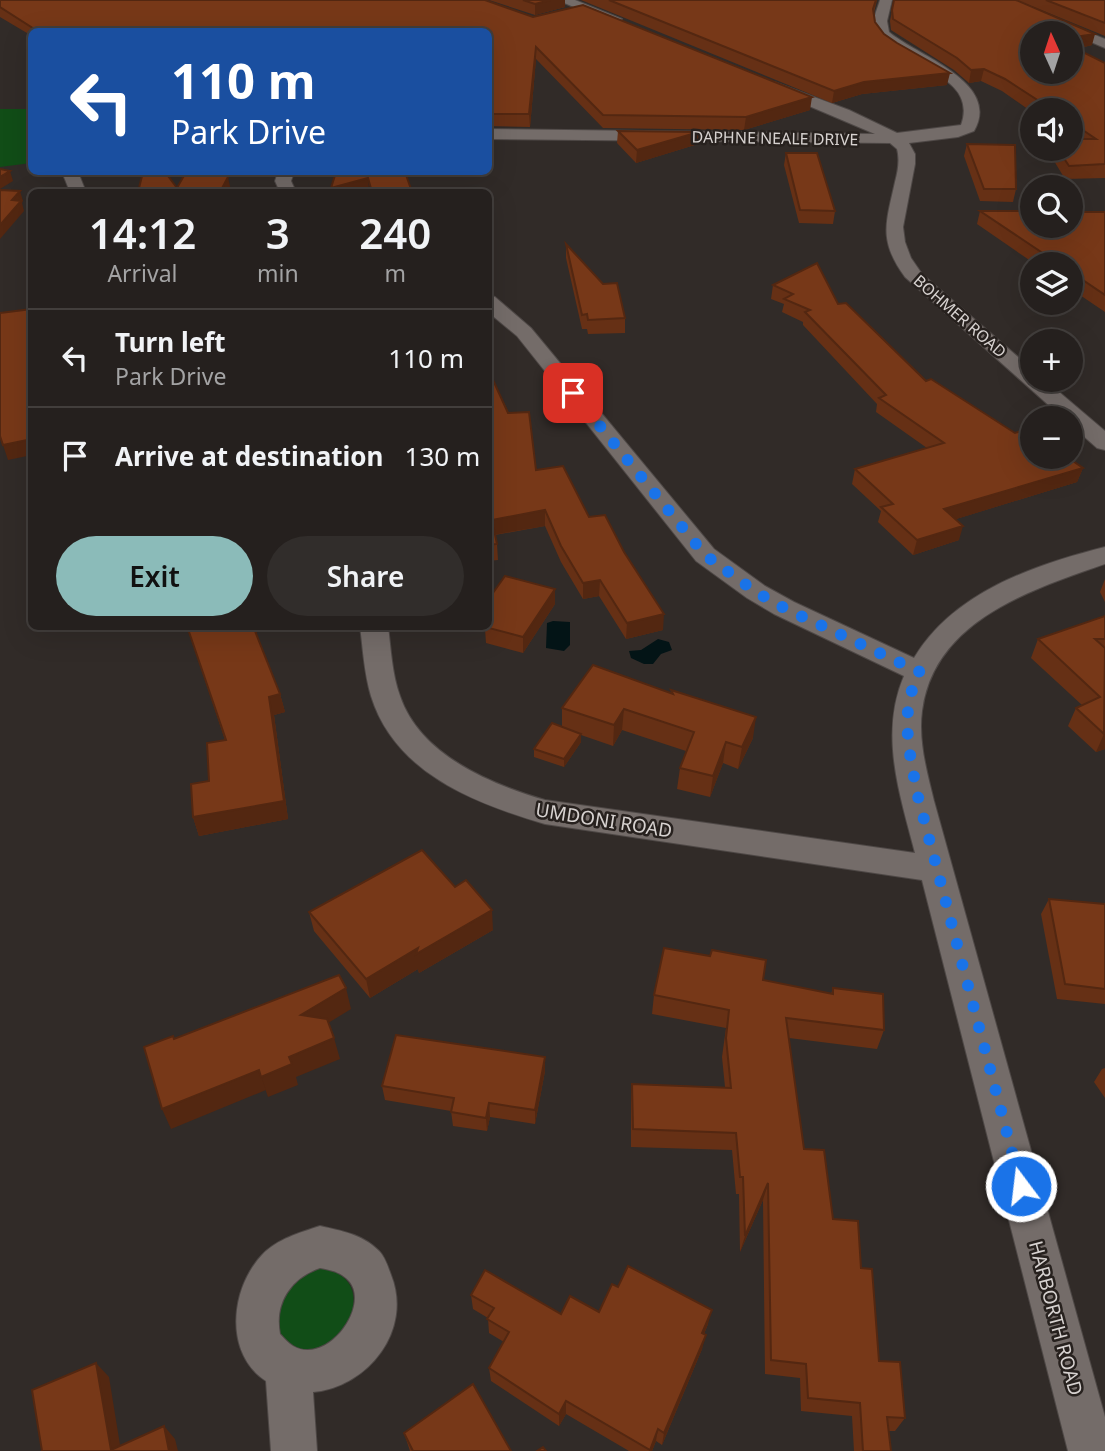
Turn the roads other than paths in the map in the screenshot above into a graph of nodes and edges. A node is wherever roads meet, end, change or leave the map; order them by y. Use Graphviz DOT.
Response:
graph roads {
  1 [pos="886,0"];
  2 [pos="998,0"];
  3 [pos="562,8"];
  4 [pos="634,27"];
  5 [pos="1105,44"];
  6 [pos="752,76"];
  7 [pos="828,90"];
  8 [pos="802,98"];
  9 [pos="492,134"];
  10 [pos="894,139"];
  11 [pos="492,304"];
  12 [pos="1105,443"];
  13 [pos="1105,555"];
  14 [pos="374,630"];
  15 [pos="920,672"];
  16 [pos="936,869"];
  17 [pos="288,1367"];
  18 [pos="294,1451"];
  19 [pos="1091,1451"];
  1 -- 10 [label="street, DAPHNE NEALE DRIVE"];
  2 -- 5 [label="street"];
  3 -- 4 [label="street"];
  6 -- 8 [label="street"];
  7 -- 8 [label="street"];
  8 -- 10 [label="street"];
  9 -- 10 [label="street, DAPHNE NEALE DRIVE"];
  10 -- 12 [label="street, BOHMER ROAD"];
  11 -- 15 [label="street"];
  13 -- 15 [label="street, HARBORTH ROAD"];
  14 -- 16 [label="street, UMDONI ROAD"];
  15 -- 16 [label="street, HARBORTH ROAD"];
  16 -- 19 [label="street, HARBORTH ROAD"];
  17 -- 18 [label="street"];
}
